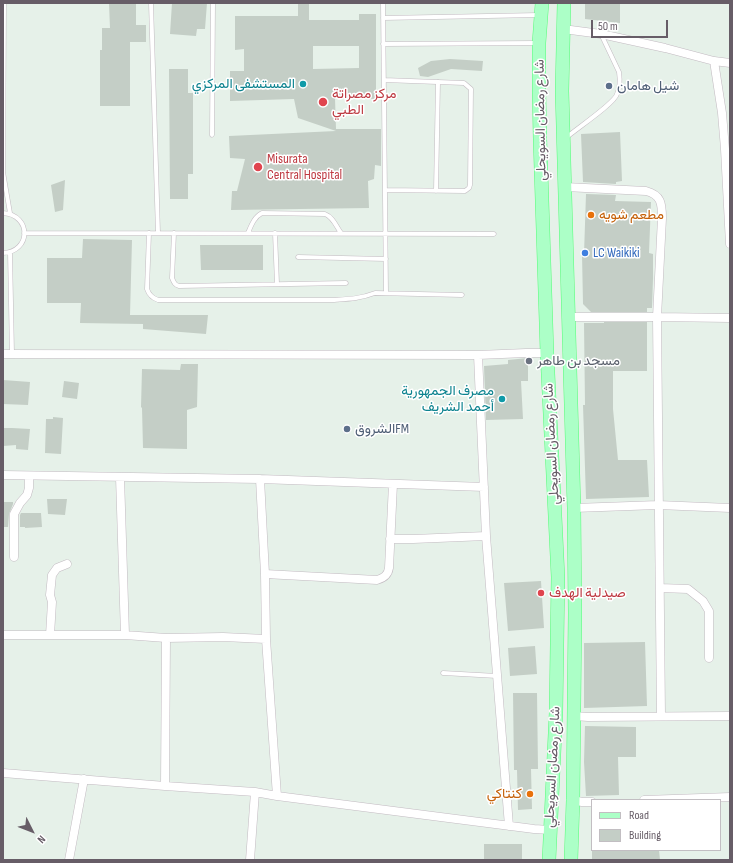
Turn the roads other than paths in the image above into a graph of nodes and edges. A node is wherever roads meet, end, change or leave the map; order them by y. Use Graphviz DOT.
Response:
graph roads {
  1 [pos="4,3"];
  2 [pos="151,3"];
  3 [pos="213,3"];
  4 [pos="383,3"];
  5 [pos="564,3"];
  6 [pos="541,9"];
  7 [pos="4,18"];
  8 [pos="383,18"];
  9 [pos="563,29"];
  10 [pos="601,34"];
  11 [pos="540,43"];
  12 [pos="383,44"];
  13 [pos="714,61"];
  14 [pos="730,63"];
  15 [pos="384,80"];
  16 [pos="438,82"];
  17 [pos="212,134"];
  18 [pos="563,140"];
  19 [pos="3,172"];
  20 [pos="3,175"];
  21 [pos="564,187"];
  22 [pos="385,190"];
  23 [pos="436,191"];
  24 [pos="729,195"];
  25 [pos="3,212"];
  26 [pos="10,213"];
  27 [pos="24,232"];
  28 [pos="149,233"];
  29 [pos="158,233"];
  30 [pos="174,233"];
  31 [pos="248,233"];
  32 [pos="275,233"];
  33 [pos="341,233"];
  34 [pos="386,233"];
  35 [pos="494,234"];
  36 [pos="730,244"];
  37 [pos="10,252"];
  38 [pos="3,253"];
  39 [pos="298,257"];
  40 [pos="386,259"];
  41 [pos="346,283"];
  42 [pos="276,284"];
  43 [pos="386,293"];
  44 [pos="462,295"];
  45 [pos="568,317"];
  46 [pos="657,317"];
  47 [pos="730,318"];
  48 [pos="548,353"];
  49 [pos="3,354"];
  50 [pos="12,354"];
  51 [pos="478,355"];
  52 [pos="3,476"];
  53 [pos="29,476"];
  54 [pos="120,477"];
  55 [pos="260,479"];
  56 [pos="393,484"];
  57 [pos="484,487"];
  58 [pos="658,506"];
  59 [pos="574,508"];
  60 [pos="730,508"];
  61 [pos="486,536"];
  62 [pos="390,539"];
  63 [pos="14,557"];
  64 [pos="67,564"];
  65 [pos="265,574"];
  66 [pos="660,588"];
  67 [pos="3,635"];
  68 [pos="50,635"];
  69 [pos="124,635"];
  70 [pos="166,638"];
  71 [pos="266,639"];
  72 [pos="709,658"];
  73 [pos="442,673"];
  74 [pos="498,676"];
  75 [pos="574,716"];
  76 [pos="661,716"];
  77 [pos="730,716"];
  78 [pos="3,773"];
  79 [pos="84,779"];
  80 [pos="165,786"];
  81 [pos="255,792"];
  82 [pos="277,796"];
  83 [pos="730,797"];
  84 [pos="673,799"];
  85 [pos="573,800"];
  86 [pos="591,802"];
  87 [pos="509,826"];
  88 [pos="550,830"];
  89 [pos="69,860"];
  90 [pos="250,860"];
  91 [pos="549,860"];
  92 [pos="571,860"];
  1 -- 7 [label="lane"];
  2 -- 29 [label="lane"];
  3 -- 17 [label="lane"];
  4 -- 8 [label="lane"];
  5 -- 9 [label="main road, شارع رمضان السويحلي"];
  6 -- 8 [label="lane"];
  6 -- 11 [label="main road, شارع رمضان السويحلي"];
  7 -- 19 [label="lane"];
  8 -- 12 [label="lane"];
  9 -- 10 [label="street"];
  9 -- 18 [label="main road, شارع رمضان السويحلي"];
  10 -- 13 [label="street"];
  10 -- 18 [label="lane"];
  11 -- 12 [label="lane"];
  11 -- 48 [label="main road, شارع رمضان السويحلي"];
  12 -- 15 [label="lane"];
  13 -- 14 [label="street"];
  13 -- 24 [label="street"];
  15 -- 16 [label="lane"];
  15 -- 22 [label="lane"];
  16 -- 23 [label="lane"];
  16 -- 23 [label="lane"];
  18 -- 21 [label="main road, شارع رمضان السويحلي"];
  19 -- 20 [label="lane"];
  19 -- 26 [label="lane"];
  21 -- 45 [label="main road, شارع رمضان السويحلي"];
  21 -- 46 [label="street"];
  22 -- 23 [label="lane"];
  22 -- 34 [label="lane"];
  24 -- 36 [label="street"];
  25 -- 26 [label="lane"];
  26 -- 27 [label="lane"];
  27 -- 28 [label="lane"];
  27 -- 37 [label="lane"];
  28 -- 29 [label="lane"];
  28 -- 43 [label="lane"];
  29 -- 30 [label="lane"];
  30 -- 31 [label="lane"];
  30 -- 42 [label="lane"];
  31 -- 32 [label="lane"];
  31 -- 33 [label="lane"];
  32 -- 33 [label="lane"];
  32 -- 42 [label="lane"];
  33 -- 34 [label="lane"];
  34 -- 35 [label="lane"];
  34 -- 40 [label="lane"];
  37 -- 38 [label="lane"];
  37 -- 50 [label="lane"];
  39 -- 40 [label="lane"];
  40 -- 43 [label="lane"];
  41 -- 42 [label="lane"];
  43 -- 44 [label="lane"];
  45 -- 46 [label="street"];
  45 -- 59 [label="main road, شارع رمضان السويحلي"];
  46 -- 47 [label="street"];
  46 -- 58 [label="street"];
  48 -- 51 [label="street"];
  48 -- 88 [label="main road, شارع رمضان السويحلي"];
  49 -- 50 [label="street"];
  50 -- 51 [label="street"];
  51 -- 57 [label="street"];
  52 -- 53 [label="street"];
  53 -- 54 [label="street"];
  53 -- 63 [label="street"];
  54 -- 55 [label="street"];
  54 -- 69 [label="street"];
  55 -- 56 [label="street"];
  55 -- 65 [label="street"];
  56 -- 57 [label="street"];
  56 -- 62 [label="street"];
  57 -- 61 [label="street"];
  58 -- 59 [label="street"];
  58 -- 60 [label="street"];
  58 -- 66 [label="street"];
  59 -- 75 [label="main road, شارع رمضان السويحلي"];
  61 -- 62 [label="street"];
  61 -- 74 [label="street"];
  62 -- 65 [label="street"];
  64 -- 68 [label="street"];
  65 -- 71 [label="street"];
  66 -- 72 [label="street"];
  66 -- 76 [label="street"];
  67 -- 68 [label="street"];
  68 -- 69 [label="street"];
  69 -- 70 [label="street"];
  70 -- 71 [label="street"];
  70 -- 80 [label="street"];
  71 -- 82 [label="street"];
  73 -- 74 [label="lane"];
  74 -- 87 [label="street"];
  75 -- 76 [label="street"];
  75 -- 85 [label="main road, شارع رمضان السويحلي"];
  76 -- 77 [label="street"];
  78 -- 79 [label="street"];
  79 -- 80 [label="street"];
  79 -- 89 [label="street"];
  80 -- 81 [label="street"];
  81 -- 82 [label="street"];
  81 -- 90 [label="street"];
  82 -- 87 [label="street"];
  83 -- 84 [label="street"];
  85 -- 86 [label="street"];
  85 -- 92 [label="main road, شارع رمضان السويحلي"];
  87 -- 88 [label="street"];
  88 -- 91 [label="main road, شارع رمضان السويحلي"];
}
